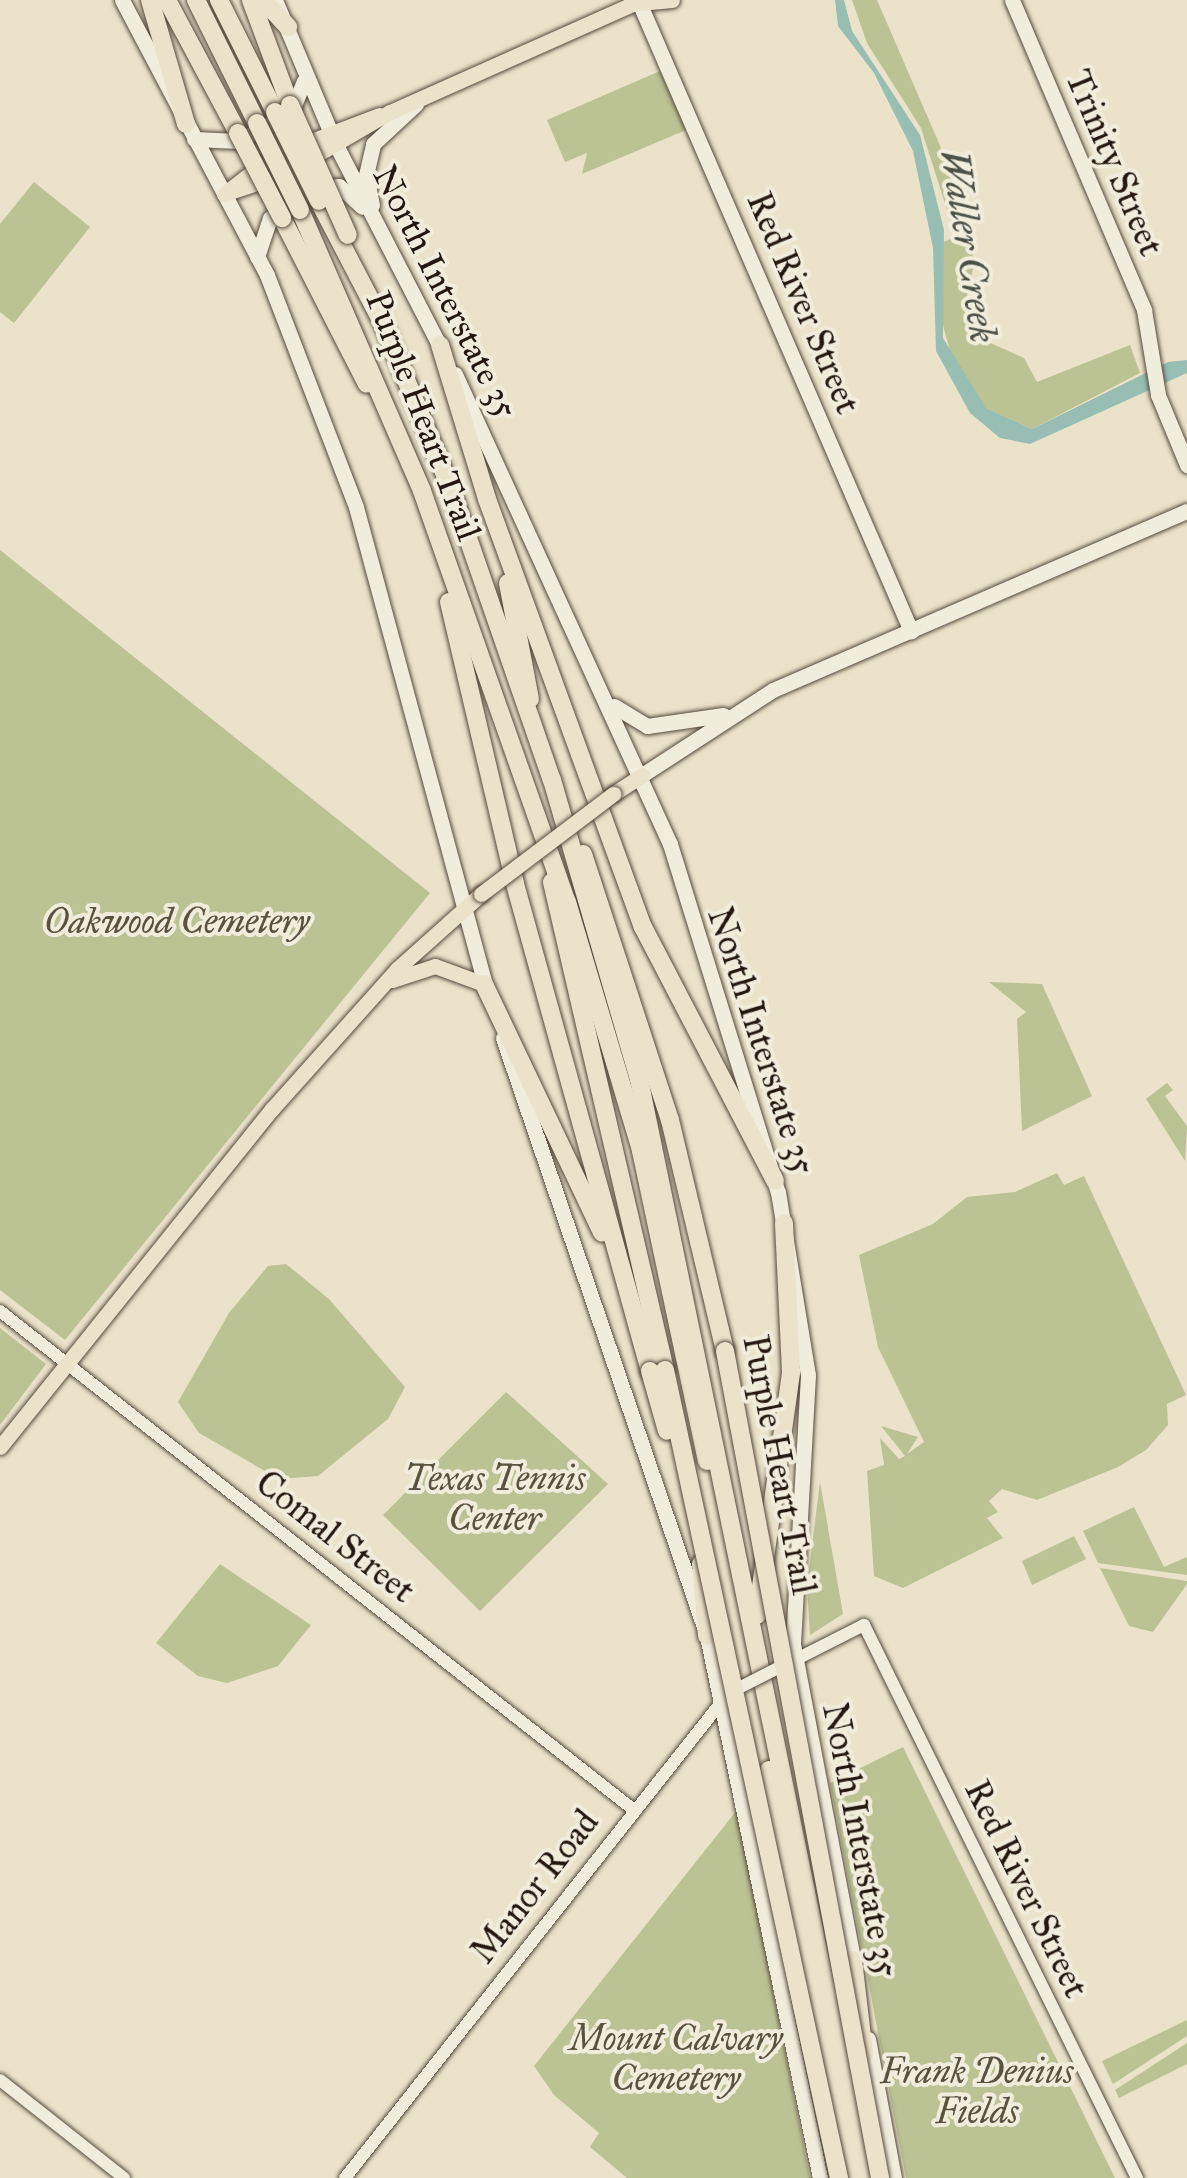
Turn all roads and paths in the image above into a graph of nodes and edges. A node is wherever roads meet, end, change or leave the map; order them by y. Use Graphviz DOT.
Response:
graph roads {
  1 [pos="122,0"];
  2 [pos="150,0"];
  3 [pos="167,0"];
  4 [pos="196,0"];
  5 [pos="219,0"];
  6 [pos="251,0"];
  7 [pos="263,0"];
  8 [pos="275,0"];
  9 [pos="672,0"];
  10 [pos="1012,0"];
  11 [pos="640,1"];
  12 [pos="288,27"];
  13 [pos="304,78"];
  14 [pos="430,94"];
  15 [pos="390,112"];
  16 [pos="328,130"];
  17 [pos="190,131"];
  18 [pos="336,146"];
  19 [pos="224,194"];
  20 [pos="375,219"];
  21 [pos="257,257"];
  22 [pos="384,326"];
  23 [pos="440,345"];
  24 [pos="1187,466"];
  25 [pos="422,491"];
  26 [pos="1187,511"];
  27 [pos="498,527"];
  28 [pos="436,533"];
  29 [pos="912,631"];
  30 [pos="600,687"];
  31 [pos="728,714"];
  32 [pos="530,715"];
  33 [pos="642,775"];
  34 [pos="552,780"];
  35 [pos="550,872"];
  36 [pos="462,911"];
  37 [pos="484,984"];
  38 [pos="380,986"];
  39 [pos="776,1181"];
  40 [pos="784,1223"];
  41 [pos="625,1286"];
  42 [pos="673,1295"];
  43 [pos="0,1311"];
  44 [pos="62,1362"];
  45 [pos="658,1370"];
  46 [pos="0,1447"];
  47 [pos="864,1625"];
  48 [pos="715,1632"];
  49 [pos="758,1660"];
  50 [pos="788,1664"];
  51 [pos="718,1700"];
  52 [pos="634,1810"];
  53 [pos="854,1960"];
  54 [pos="828,2064"];
  55 [pos="0,2080"];
  56 [pos="124,2178"];
  57 [pos="344,2178"];
  58 [pos="820,2178"];
  59 [pos="831,2178"];
  60 [pos="839,2178"];
  61 [pos="850,2178"];
  62 [pos="864,2178"];
  63 [pos="879,2178"];
  64 [pos="894,2178"];
  65 [pos="1136,2178"];
  1 -- 17 [label="main road"];
  2 -- 17 [label="highway"];
  3 -- 25 [label="highway, bridge"];
  4 -- 25 [label="highway, Purple Heart Trail, bridge"];
  5 -- 22 [label="highway, Purple Heart Trail, bridge"];
  6 -- 22 [label="highway, bridge"];
  7 -- 12 [label="highway"];
  8 -- 12 [label="main road, North Interstate 35"];
  9 -- 11 [label="main road"];
  10 -- 24 [label="main road, Trinity Street"];
  11 -- 14 [label="main road"];
  11 -- 29 [label="main road, Red River Street"];
  12 -- 13 [label="main road, North Interstate 35"];
  13 -- 16 [label="main road, North Interstate 35"];
  13 -- 17 [label="main road"];
  14 -- 15 [label="main road"];
  14 -- 20 [label="main road"];
  15 -- 16 [label="main road"];
  15 -- 18 [label="main road"];
  16 -- 18 [label="main road, North Interstate 35"];
  16 -- 19 [label="main road"];
  17 -- 19 [label="main road"];
  18 -- 19 [label="main road"];
  18 -- 20 [label="main road, North Interstate 35"];
  19 -- 21 [label="main road"];
  20 -- 21 [label="main road"];
  20 -- 23 [label="main road, North Interstate 35"];
  21 -- 36 [label="main road"];
  22 -- 32 [label="highway, Purple Heart Trail"];
  23 -- 27 [label="highway"];
  23 -- 30 [label="main road, North Interstate 35"];
  25 -- 28 [label="highway, Purple Heart Trail"];
  26 -- 29 [label="main road"];
  27 -- 32 [label="highway"];
  27 -- 39 [label="highway"];
  28 -- 35 [label="highway, Purple Heart Trail"];
  28 -- 41 [label="highway"];
  29 -- 31 [label="main road"];
  30 -- 31 [label="main road"];
  30 -- 33 [label="main road, North Interstate 35"];
  31 -- 33 [label="main road"];
  32 -- 34 [label="highway, Purple Heart Trail"];
  33 -- 36 [label="main road, bridge"];
  33 -- 39 [label="main road, North Interstate 35"];
  34 -- 49 [label="highway, Purple Heart Trail"];
  34 -- 63 [label="highway, Purple Heart Trail, bridge"];
  35 -- 42 [label="highway, Purple Heart Trail"];
  35 -- 45 [label="highway, Purple Heart Trail"];
  36 -- 37 [label="main road"];
  36 -- 38 [label="main road"];
  37 -- 38 [label="main road"];
  37 -- 41 [label="highway"];
  37 -- 48 [label="main road"];
  38 -- 44 [label="main road"];
  39 -- 40 [label="main road, North Interstate 35"];
  40 -- 49 [label="highway"];
  40 -- 50 [label="main road, North Interstate 35"];
  41 -- 45 [label="highway"];
  42 -- 48 [label="highway"];
  42 -- 54 [label="highway, Purple Heart Trail"];
  43 -- 44 [label="street, Comal Street"];
  44 -- 46 [label="main road"];
  44 -- 52 [label="street, Comal Street"];
  45 -- 48 [label="highway, bridge"];
  47 -- 50 [label="street, Manor Road"];
  47 -- 65 [label="street, Red River Street"];
  48 -- 51 [label="main road"];
  48 -- 60 [label="highway, bridge"];
  49 -- 62 [label="highway, Purple Heart Trail"];
  50 -- 51 [label="street, Manor Road, bridge"];
  50 -- 53 [label="main road, North Interstate 35"];
  51 -- 52 [label="street, Manor Road"];
  51 -- 58 [label="main road"];
  52 -- 57 [label="street, Manor Road"];
  53 -- 63 [label="highway"];
  53 -- 64 [label="main road, North Interstate 35"];
  54 -- 59 [label="highway"];
  54 -- 61 [label="highway, Purple Heart Trail"];
  55 -- 56 [label="street"];
}
